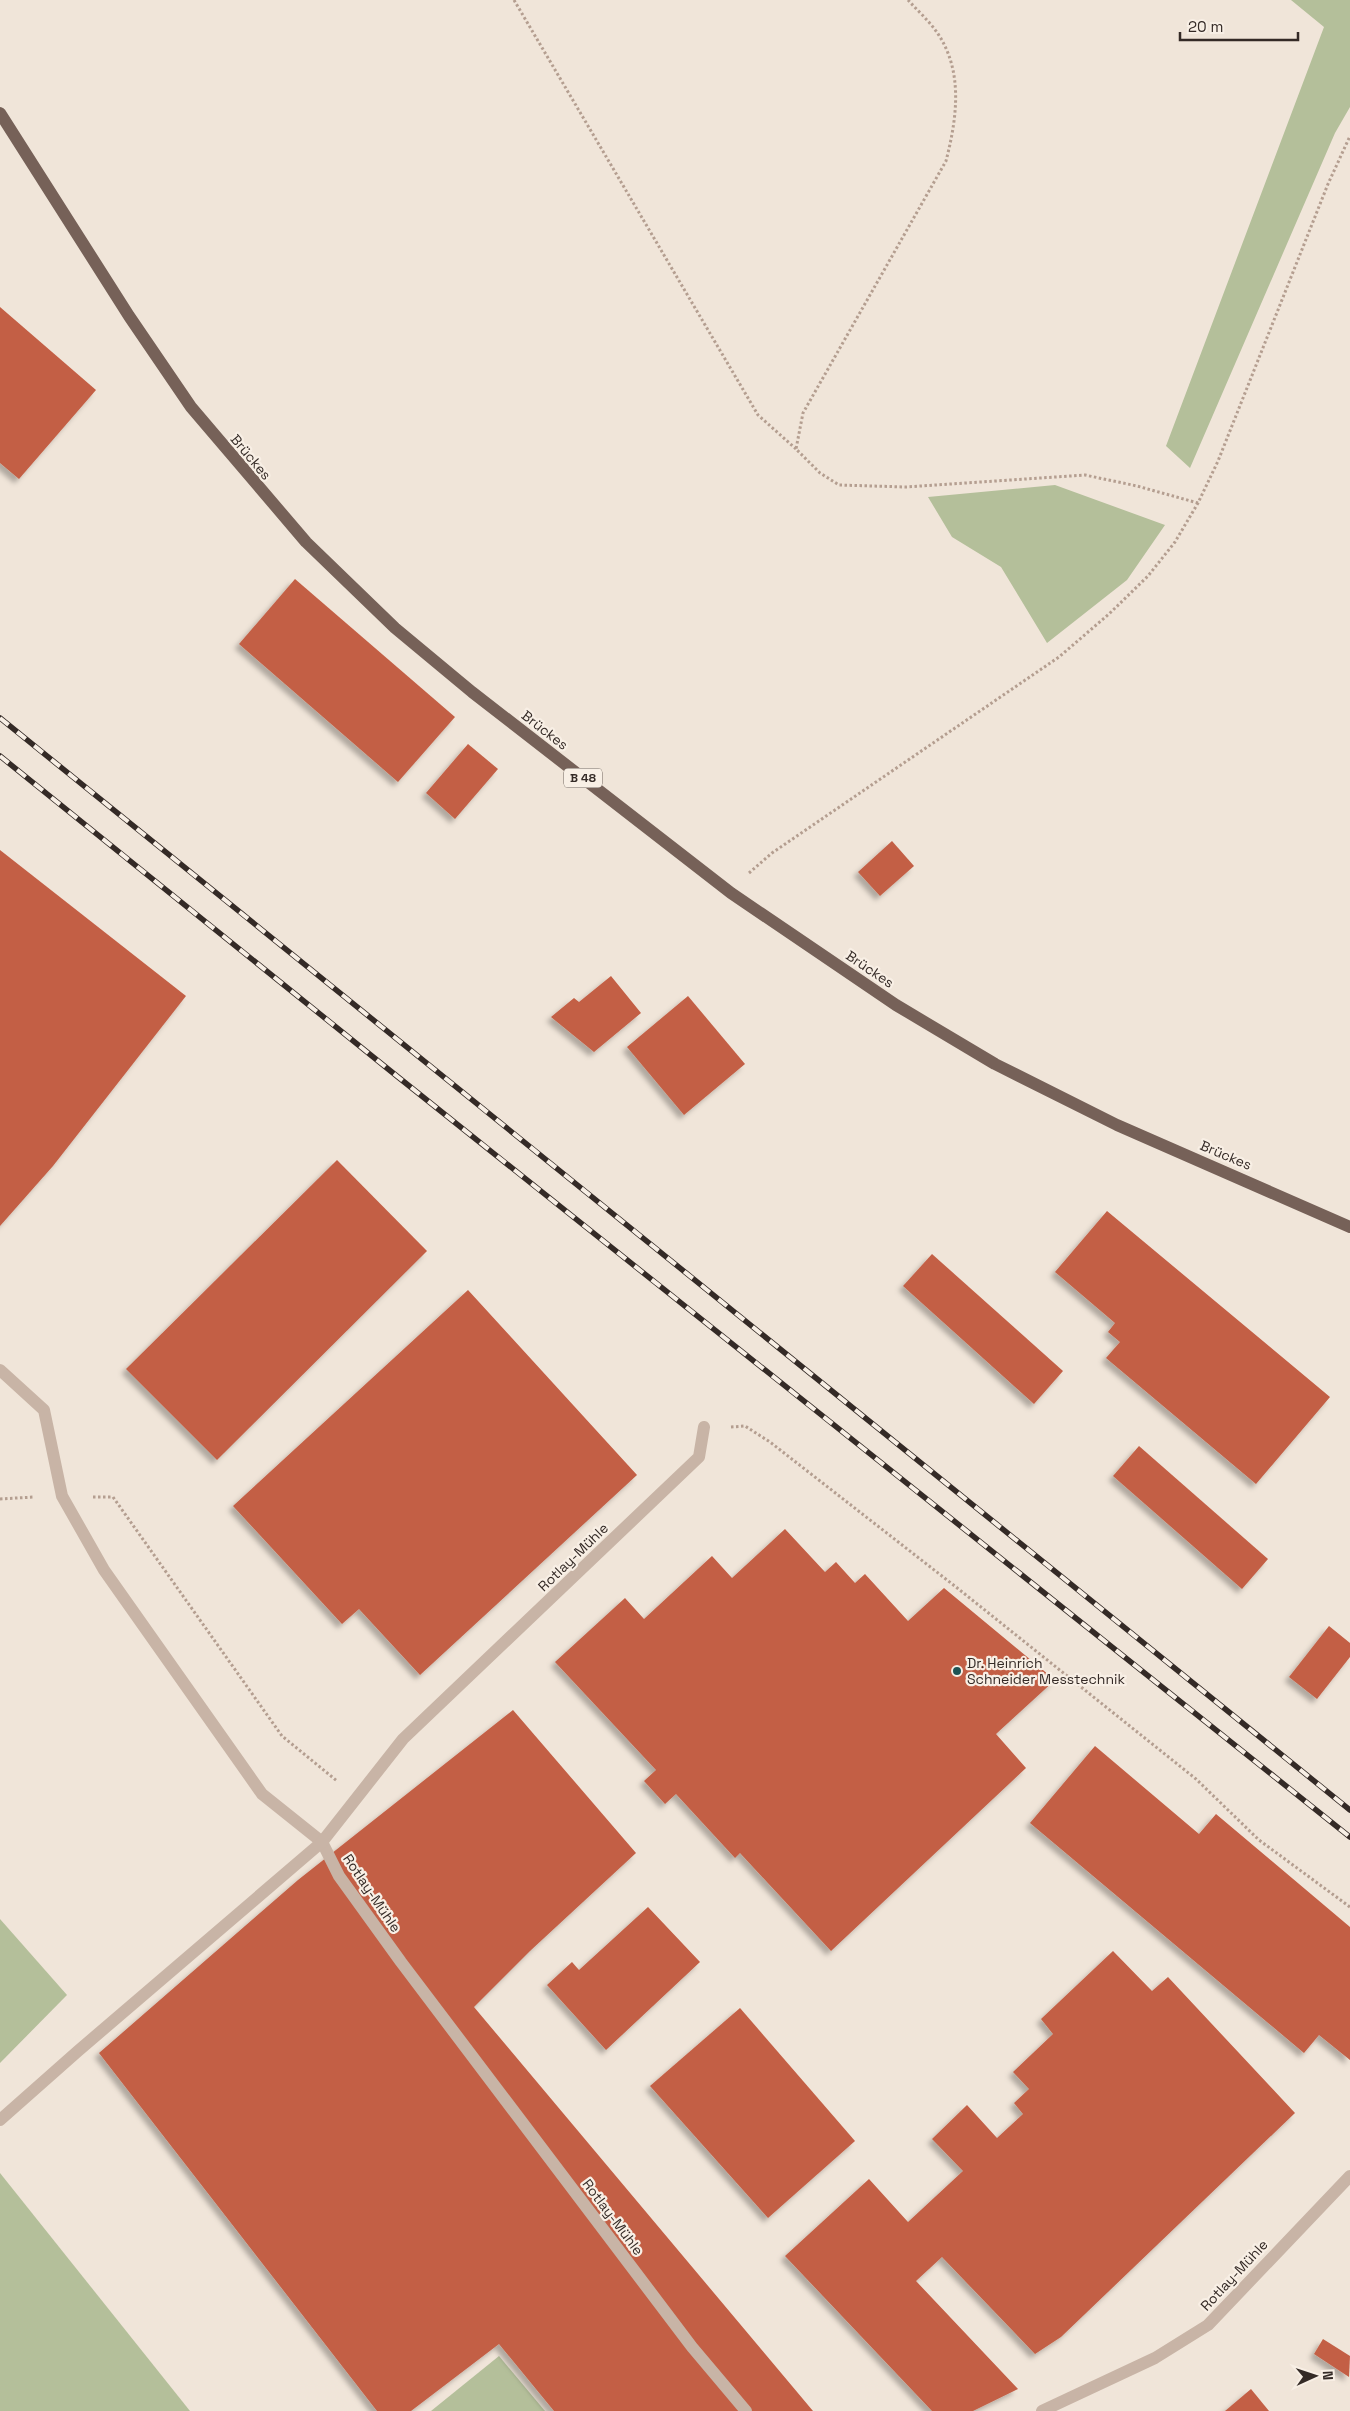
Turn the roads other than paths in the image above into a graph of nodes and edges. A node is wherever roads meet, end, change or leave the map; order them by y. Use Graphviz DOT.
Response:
graph roads {
  1 [pos="0,113"];
  2 [pos="1350,1227"];
  3 [pos="0,1370"];
  4 [pos="704,1427"];
  5 [pos="322,1842"];
  6 [pos="0,2120"];
  7 [pos="1350,2176"];
  8 [pos="746,2411"];
  9 [pos="1042,2411"];
  1 -- 2 [label="main road, Brückes / B 48"];
  3 -- 5 [label="street"];
  4 -- 5 [label="street, Rotlay-Mühle"];
  5 -- 6 [label="street"];
  5 -- 8 [label="street, Rotlay-Mühle"];
  7 -- 9 [label="street, Rotlay-Mühle"];
}
